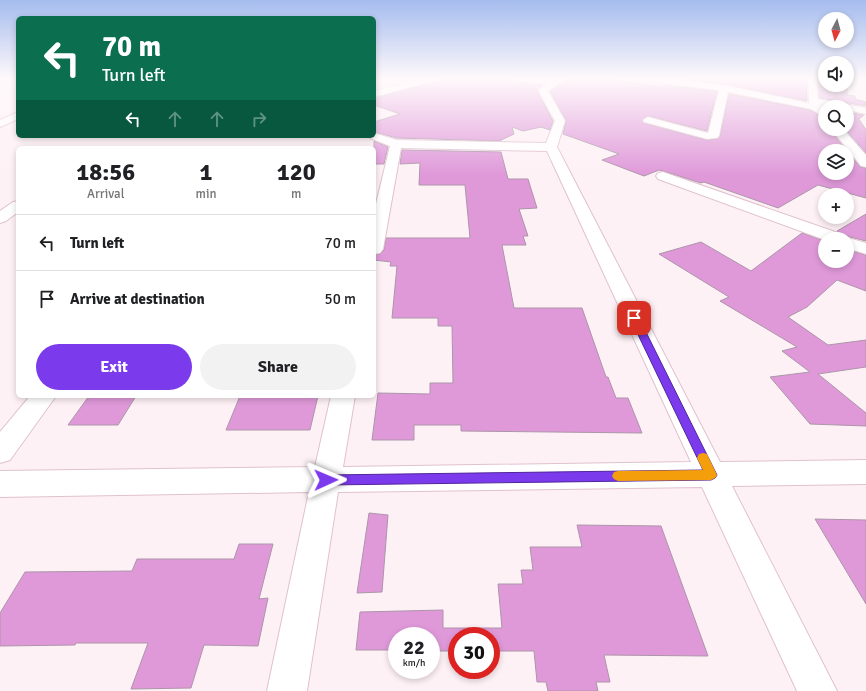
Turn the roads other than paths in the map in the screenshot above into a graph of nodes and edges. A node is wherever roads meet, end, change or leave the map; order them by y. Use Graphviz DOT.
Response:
graph roads {
  1 [pos="554,110"];
  2 [pos="719,110"];
  3 [pos="854,113"];
  4 [pos="16,116"];
  5 [pos="866,116"];
  6 [pos="648,120"];
  7 [pos="0,124"];
  8 [pos="843,136"];
  9 [pos="376,137"];
  10 [pos="396,144"];
  11 [pos="551,146"];
  12 [pos="866,164"];
  13 [pos="663,176"];
  14 [pos="16,206"];
  15 [pos="0,218"];
  16 [pos="819,232"];
  17 [pos="376,239"];
  18 [pos="854,245"];
  19 [pos="866,249"];
  20 [pos="42,398"];
  21 [pos="343,398"];
  22 [pos="0,452"];
  23 [pos="866,472"];
  24 [pos="711,475"];
  25 [pos="326,480"];
  26 [pos="0,484"];
  27 [pos="287,691"];
  28 [pos="817,691"];
  1 -- 11 [label="street"];
  2 -- 6 [label="street"];
  3 -- 5 [label="street"];
  4 -- 7 [label="street"];
  8 -- 12 [label="street"];
  9 -- 10 [label="street"];
  10 -- 11 [label="street"];
  10 -- 17 [label="street"];
  11 -- 24 [label="street"];
  13 -- 16 [label="street"];
  14 -- 15 [label="street"];
  18 -- 19 [label="street"];
  20 -- 22 [label="street"];
  21 -- 25 [label="street"];
  23 -- 24 [label="street"];
  24 -- 25 [label="street"];
  24 -- 28 [label="street"];
  25 -- 26 [label="street"];
  25 -- 27 [label="street"];
}
